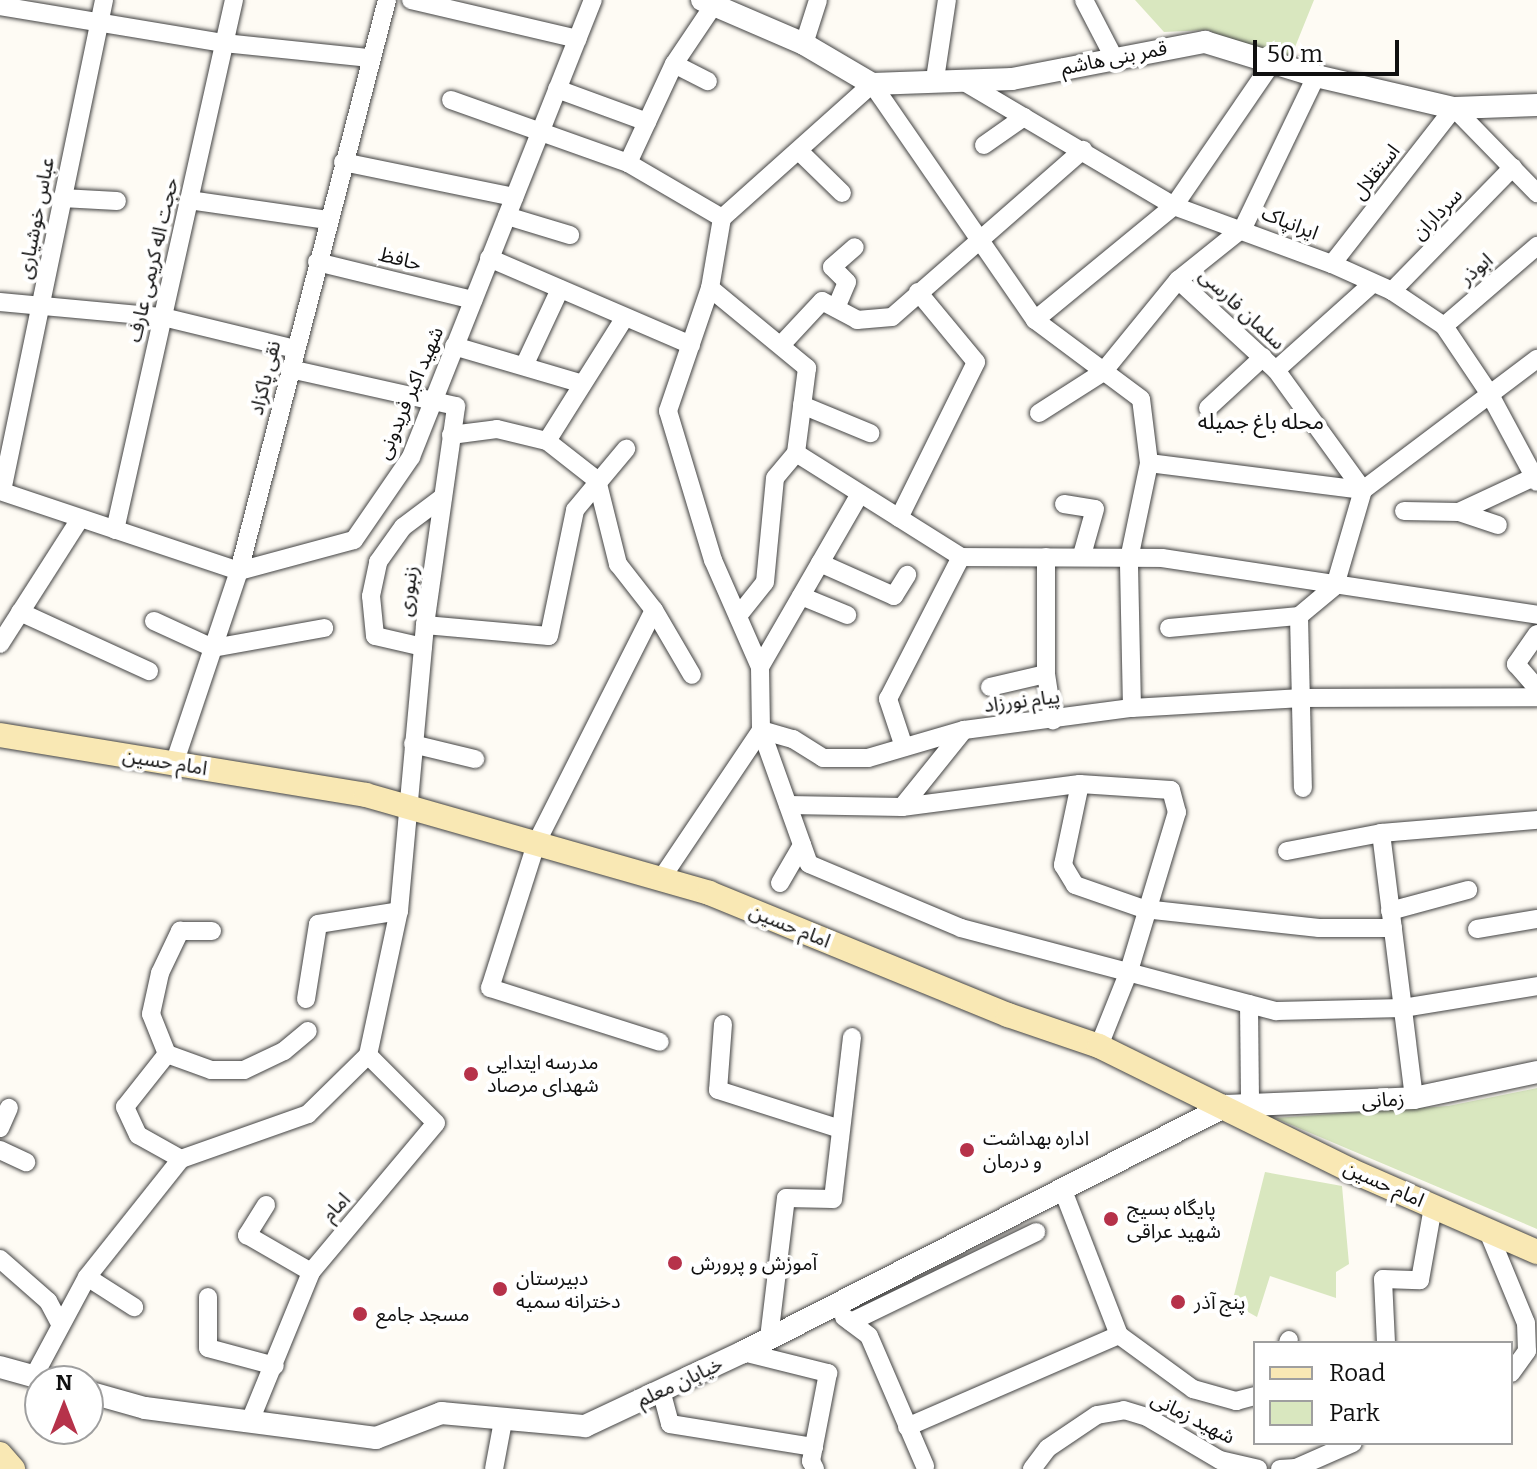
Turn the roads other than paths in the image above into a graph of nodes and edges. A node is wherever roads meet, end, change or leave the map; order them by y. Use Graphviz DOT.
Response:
graph roads {
  1 [pos="104,0"];
  2 [pos="234,0"];
  3 [pos="387,0"];
  4 [pos="411,0"];
  5 [pos="593,0"];
  6 [pos="818,0"];
  7 [pos="947,0"];
  8 [pos="1084,0"];
  9 [pos="708,3"];
  10 [pos="0,6"];
  11 [pos="97,22"];
  12 [pos="577,39"];
  13 [pos="224,43"];
  14 [pos="804,44"];
  15 [pos="1113,56"];
  16 [pos="370,58"];
  17 [pos="1272,63"];
  18 [pos="674,64"];
  19 [pos="1316,76"];
  20 [pos="935,79"];
  21 [pos="959,79"];
  22 [pos="708,81"];
  23 [pos="872,84"];
  24 [pos="557,89"];
  25 [pos="451,100"];
  26 [pos="1537,105"];
  27 [pos="1454,108"];
  28 [pos="1024,117"];
  29 [pos="647,122"];
  30 [pos="541,129"];
  31 [pos="984,145"];
  32 [pos="1083,150"];
  33 [pos="799,151"];
  34 [pos="343,162"];
  35 [pos="628,163"];
  36 [pos="1513,167"];
  37 [pos="842,193"];
  38 [pos="1537,193"];
  39 [pos="514,197"];
  40 [pos="62,198"];
  41 [pos="189,200"];
  42 [pos="117,201"];
  43 [pos="1174,206"];
  44 [pos="507,216"];
  45 [pos="722,218"];
  46 [pos="328,220"];
  47 [pos="1243,228"];
  48 [pos="570,235"];
  49 [pos="978,241"];
  50 [pos="1537,246"];
  51 [pos="855,247"];
  52 [pos="489,258"];
  53 [pos="317,262"];
  54 [pos="1332,264"];
  55 [pos="1178,280"];
  56 [pos="1373,283"];
  57 [pos="710,288"];
  58 [pos="560,289"];
  59 [pos="1392,291"];
  60 [pos="918,292"];
  61 [pos="473,300"];
  62 [pos="0,302"];
  63 [pos="41,305"];
  64 [pos="836,308"];
  65 [pos="163,317"];
  66 [pos="625,317"];
  67 [pos="1035,320"];
  68 [pos="1444,326"];
  69 [pos="691,345"];
  70 [pos="781,345"];
  71 [pos="454,346"];
  72 [pos="295,349"];
  73 [pos="1537,359"];
  74 [pos="1269,364"];
  75 [pos="524,366"];
  76 [pos="290,369"];
  77 [pos="1103,372"];
  78 [pos="583,384"];
  79 [pos="1489,393"];
  80 [pos="434,398"];
  81 [pos="802,405"];
  82 [pos="1208,408"];
  83 [pos="1039,413"];
  84 [pos="870,433"];
  85 [pos="451,435"];
  86 [pos="547,441"];
  87 [pos="626,449"];
  88 [pos="796,453"];
  89 [pos="1149,463"];
  90 [pos="597,480"];
  91 [pos="1535,480"];
  92 [pos="1363,490"];
  93 [pos="1,491"];
  94 [pos="860,494"];
  95 [pos="443,497"];
  96 [pos="1064,504"];
  97 [pos="1404,511"];
  98 [pos="1459,512"];
  99 [pos="899,518"];
  100 [pos="80,519"];
  101 [pos="1498,525"];
  102 [pos="115,530"];
  103 [pos="1082,555"];
  104 [pos="961,557"];
  105 [pos="1046,557"];
  106 [pos="1129,559"];
  107 [pos="820,563"];
  108 [pos="239,571"];
  109 [pos="907,575"];
  110 [pos="1335,586"];
  111 [pos="801,596"];
  112 [pos="654,610"];
  113 [pos="20,612"];
  114 [pos="847,615"];
  115 [pos="1537,615"];
  116 [pos="738,616"];
  117 [pos="1299,616"];
  118 [pos="154,621"];
  119 [pos="425,625"];
  120 [pos="324,628"];
  121 [pos="1169,628"];
  122 [pos="1537,634"];
  123 [pos="0,644"];
  124 [pos="423,647"];
  125 [pos="213,648"];
  126 [pos="760,667"];
  127 [pos="149,671"];
  128 [pos="1046,674"];
  129 [pos="692,675"];
  130 [pos="990,687"];
  131 [pos="1537,688"];
  132 [pos="1537,697"];
  133 [pos="1298,698"];
  134 [pos="1132,708"];
  135 [pos="1053,720"];
  136 [pos="761,730"];
  137 [pos="964,730"];
  138 [pos="0,735"];
  139 [pos="413,744"];
  140 [pos="904,747"];
  141 [pos="475,759"];
  142 [pos="174,764"];
  143 [pos="1080,784"];
  144 [pos="1303,788"];
  145 [pos="788,805"];
  146 [pos="902,807"];
  147 [pos="409,808"];
  148 [pos="1537,820"];
  149 [pos="1381,833"];
  150 [pos="536,844"];
  151 [pos="802,845"];
  152 [pos="1287,851"];
  153 [pos="661,879"];
  154 [pos="780,883"];
  155 [pos="1468,890"];
  156 [pos="1144,909"];
  157 [pos="399,911"];
  158 [pos="1537,919"];
  159 [pos="1392,920"];
  160 [pos="1477,929"];
  161 [pos="212,931"];
  162 [pos="1129,971"];
  163 [pos="1537,986"];
  164 [pos="306,999"];
  165 [pos="1249,1004"];
  166 [pos="1403,1008"];
  167 [pos="723,1024"];
  168 [pos="308,1031"];
  169 [pos="852,1037"];
  170 [pos="660,1042"];
  171 [pos="1099,1046"];
  172 [pos="167,1054"];
  173 [pos="368,1055"];
  174 [pos="1537,1072"];
  175 [pos="1414,1098"];
  176 [pos="1226,1106"];
  177 [pos="1250,1107"];
  178 [pos="9,1108"];
  179 [pos="0,1128"];
  180 [pos="840,1129"];
  181 [pos="0,1150"];
  182 [pos="181,1159"];
  183 [pos="26,1162"];
  184 [pos="1062,1188"];
  185 [pos="266,1205"];
  186 [pos="1433,1207"];
  187 [pos="1487,1229"];
  188 [pos="1036,1232"];
  189 [pos="1537,1252"];
  190 [pos="0,1259"];
  191 [pos="311,1272"];
  192 [pos="87,1277"];
  193 [pos="208,1297"];
  194 [pos="134,1307"];
  195 [pos="831,1307"];
  196 [pos="59,1322"];
  197 [pos="851,1322"];
  198 [pos="1119,1335"];
  199 [pos="769,1338"];
  200 [pos="1386,1341"];
  201 [pos="743,1352"];
  202 [pos="46,1365"];
  203 [pos="275,1366"];
  204 [pos="0,1367"];
  205 [pos="1513,1370"];
  206 [pos="24,1374"];
  207 [pos="661,1390"];
  208 [pos="104,1396"];
  209 [pos="1253,1397"];
  210 [pos="250,1421"];
  211 [pos="503,1421"];
  212 [pos="907,1427"];
  213 [pos="1348,1445"];
  214 [pos="814,1447"];
  215 [pos="0,1454"];
  216 [pos="925,1466"];
  217 [pos="1296,1468"];
  218 [pos="13,1469"];
  219 [pos="494,1469"];
  220 [pos="815,1469"];
  221 [pos="1032,1469"];
  222 [pos="1258,1469"];
  223 [pos="1280,1469"];
  1 -- 11 [label="street, عباس خوشیاری"];
  2 -- 13 [label="street, حجت اله کریمی عارف"];
  3 -- 16 [label="street, نقی پاکزاد"];
  4 -- 12 [label="street"];
  5 -- 12 [label="street, شهید اکبر فریدونی"];
  6 -- 14 [label="street"];
  7 -- 20 [label="street"];
  8 -- 15 [label="street"];
  9 -- 14 [label="street"];
  9 -- 18 [label="street"];
  10 -- 11 [label="street"];
  11 -- 13 [label="street"];
  11 -- 40 [label="street, عباس خوشیاری"];
  12 -- 24 [label="street, شهید اکبر فریدونی"];
  13 -- 16 [label="street"];
  13 -- 41 [label="street, حجت اله کریمی عارف"];
  14 -- 23 [label="street"];
  15 -- 17 [label="street, قمر بنی هاشم"];
  15 -- 21 [label="street, قمر بنی هاشم"];
  16 -- 34 [label="street, نقی پاکزاد"];
  17 -- 19 [label="street, قمر بنی هاشم"];
  17 -- 43 [label="street"];
  18 -- 22 [label="street"];
  18 -- 29 [label="street"];
  19 -- 27 [label="street, قمر بنی هاشم"];
  19 -- 47 [label="street"];
  20 -- 21 [label="street, قمر بنی هاشم"];
  20 -- 23 [label="street, قمر بنی هاشم"];
  21 -- 28 [label="street, ایرانپاک"];
  23 -- 33 [label="street"];
  23 -- 49 [label="street"];
  24 -- 29 [label="street"];
  24 -- 30 [label="street, شهید اکبر فریدونی"];
  25 -- 30 [label="street"];
  26 -- 27 [label="street, قمر بنی هاشم"];
  27 -- 36 [label="street"];
  27 -- 54 [label="street, استقلال"];
  28 -- 31 [label="street"];
  28 -- 32 [label="street, ایرانپاک"];
  29 -- 35 [label="street"];
  30 -- 35 [label="street"];
  30 -- 39 [label="street, شهید اکبر فریدونی"];
  32 -- 43 [label="street, ایرانپاک"];
  32 -- 49 [label="street"];
  33 -- 37 [label="street"];
  33 -- 45 [label="street"];
  34 -- 39 [label="street"];
  34 -- 46 [label="street, نقی پاکزاد"];
  35 -- 45 [label="street"];
  36 -- 38 [label="street"];
  36 -- 59 [label="street, سرداران"];
  39 -- 44 [label="street, شهید اکبر فریدونی"];
  40 -- 42 [label="street"];
  40 -- 63 [label="street, عباس خوشیاری"];
  41 -- 46 [label="street"];
  41 -- 65 [label="street, حجت اله کریمی عارف"];
  43 -- 47 [label="street, ایرانپاک"];
  43 -- 67 [label="street"];
  44 -- 48 [label="street"];
  44 -- 52 [label="street, شهید اکبر فریدونی"];
  45 -- 57 [label="street"];
  46 -- 53 [label="street, نقی پاکزاد"];
  47 -- 54 [label="street, ایرانپاک"];
  47 -- 55 [label="street"];
  49 -- 60 [label="street"];
  49 -- 67 [label="street"];
  50 -- 68 [label="street, ابوذر"];
  51 -- 64 [label="street"];
  52 -- 58 [label="street"];
  52 -- 61 [label="street, شهید اکبر فریدونی"];
  53 -- 61 [label="street, حافظ"];
  53 -- 72 [label="street, نقی پاکزاد"];
  54 -- 56 [label="street, ایرانپاک"];
  55 -- 74 [label="street, سلمان فارسی"];
  55 -- 77 [label="street"];
  56 -- 59 [label="street, ایرانپاک"];
  56 -- 74 [label="street, سلمان فارسی"];
  57 -- 69 [label="street"];
  57 -- 70 [label="street"];
  58 -- 66 [label="street"];
  58 -- 75 [label="street"];
  59 -- 68 [label="street, ایرانپاک"];
  60 -- 64 [label="street"];
  60 -- 99 [label="street"];
  61 -- 71 [label="street, شهید اکبر فریدونی"];
  62 -- 63 [label="street"];
  63 -- 65 [label="street"];
  63 -- 93 [label="street, عباس خوشیاری"];
  64 -- 70 [label="street"];
  65 -- 72 [label="street"];
  65 -- 102 [label="street, حجت اله کریمی عارف"];
  66 -- 69 [label="street"];
  66 -- 78 [label="street"];
  67 -- 77 [label="street"];
  68 -- 79 [label="street, ایرانپاک"];
  69 -- 116 [label="street"];
  70 -- 81 [label="street"];
  71 -- 75 [label="street"];
  71 -- 80 [label="street, شهید اکبر فریدونی"];
  72 -- 76 [label="street, نقی پاکزاد"];
  73 -- 79 [label="street"];
  74 -- 82 [label="street"];
  74 -- 92 [label="street, سلمان فارسی"];
  75 -- 78 [label="street"];
  76 -- 80 [label="street"];
  76 -- 108 [label="street, نقی پاکزاد"];
  77 -- 83 [label="street"];
  77 -- 89 [label="street"];
  78 -- 86 [label="street"];
  79 -- 91 [label="street, ایرانپاک"];
  79 -- 92 [label="street"];
  80 -- 85 [label="street, زنبوری"];
  80 -- 108 [label="street, شهید اکبر فریدونی"];
  81 -- 84 [label="street"];
  81 -- 88 [label="street"];
  85 -- 86 [label="street"];
  85 -- 95 [label="street, زنبوری"];
  86 -- 90 [label="street"];
  87 -- 90 [label="street"];
  88 -- 94 [label="street"];
  88 -- 116 [label="street"];
  89 -- 92 [label="street"];
  89 -- 106 [label="street"];
  90 -- 112 [label="street"];
  90 -- 119 [label="street"];
  91 -- 98 [label="street"];
  92 -- 110 [label="street"];
  93 -- 100 [label="street"];
  94 -- 99 [label="street"];
  94 -- 107 [label="street"];
  95 -- 119 [label="street, زنبوری"];
  95 -- 124 [label="street"];
  96 -- 103 [label="street"];
  97 -- 98 [label="street"];
  98 -- 101 [label="street"];
  99 -- 104 [label="street"];
  100 -- 102 [label="street"];
  100 -- 113 [label="street"];
  102 -- 108 [label="street"];
  103 -- 105 [label="street"];
  103 -- 106 [label="street"];
  104 -- 105 [label="street"];
  104 -- 140 [label="street"];
  105 -- 128 [label="street"];
  106 -- 110 [label="street"];
  106 -- 134 [label="street"];
  107 -- 109 [label="street"];
  107 -- 111 [label="street"];
  108 -- 125 [label="street, نقی پاکزاد"];
  110 -- 115 [label="street"];
  110 -- 117 [label="street"];
  111 -- 114 [label="street"];
  111 -- 126 [label="street"];
  112 -- 129 [label="street"];
  112 -- 150 [label="street"];
  113 -- 123 [label="street"];
  113 -- 127 [label="street"];
  116 -- 126 [label="street"];
  117 -- 121 [label="street"];
  117 -- 133 [label="street"];
  118 -- 125 [label="street"];
  119 -- 124 [label="street, زنبوری"];
  120 -- 125 [label="street"];
  122 -- 131 [label="street"];
  124 -- 139 [label="street, زنبوری"];
  125 -- 142 [label="street, نقی پاکزاد"];
  126 -- 136 [label="street"];
  128 -- 130 [label="street"];
  128 -- 135 [label="street"];
  132 -- 133 [label="street, پیام نورزاد"];
  133 -- 134 [label="street, پیام نورزاد"];
  133 -- 144 [label="street"];
  134 -- 135 [label="street, پیام نورزاد"];
  135 -- 137 [label="street, پیام نورزاد"];
  136 -- 140 [label="street, پیام نورزاد"];
  136 -- 145 [label="street"];
  136 -- 153 [label="street"];
  137 -- 140 [label="street, پیام نورزاد"];
  137 -- 146 [label="street"];
  138 -- 142 [label="main road, امام حسین"];
  139 -- 141 [label="street"];
  139 -- 147 [label="street, زنبوری"];
  142 -- 147 [label="main road, امام حسین"];
  143 -- 146 [label="street"];
  143 -- 156 [label="street"];
  143 -- 156 [label="street"];
  145 -- 146 [label="street"];
  145 -- 151 [label="street"];
  147 -- 150 [label="main road, امام حسین"];
  147 -- 157 [label="street, زنبوری"];
  148 -- 149 [label="street"];
  149 -- 152 [label="street"];
  149 -- 159 [label="street"];
  150 -- 153 [label="main road, امام حسین"];
  150 -- 170 [label="street"];
  151 -- 154 [label="street"];
  151 -- 162 [label="street"];
  153 -- 171 [label="main road, امام حسین"];
  155 -- 159 [label="street"];
  156 -- 159 [label="street"];
  156 -- 162 [label="street"];
  157 -- 164 [label="street"];
  157 -- 173 [label="street, زنبوری"];
  158 -- 160 [label="street"];
  159 -- 166 [label="street"];
  161 -- 172 [label="street"];
  162 -- 165 [label="street"];
  162 -- 171 [label="street"];
  163 -- 166 [label="street"];
  165 -- 166 [label="street"];
  165 -- 177 [label="street"];
  166 -- 175 [label="street"];
  167 -- 180 [label="street"];
  168 -- 172 [label="street"];
  169 -- 180 [label="street"];
  171 -- 176 [label="main road, امام حسین"];
  172 -- 182 [label="street"];
  173 -- 182 [label="street"];
  173 -- 191 [label="street, امام"];
  174 -- 175 [label="street, زمانی"];
  175 -- 177 [label="street, زمانی"];
  176 -- 177 [label="street, زمانی"];
  176 -- 184 [label="street, خیابان معلم"];
  176 -- 186 [label="main road, امام حسین"];
  178 -- 179 [label="street"];
  180 -- 199 [label="street"];
  181 -- 183 [label="street"];
  182 -- 192 [label="street"];
  184 -- 195 [label="street, خیابان معلم"];
  184 -- 198 [label="street"];
  185 -- 191 [label="street"];
  186 -- 187 [label="main road, امام حسین"];
  186 -- 200 [label="street"];
  187 -- 189 [label="main road, امام حسین"];
  187 -- 205 [label="street"];
  188 -- 197 [label="street"];
  190 -- 196 [label="street"];
  191 -- 203 [label="street, امام"];
  192 -- 194 [label="street"];
  192 -- 196 [label="street"];
  193 -- 203 [label="street"];
  195 -- 197 [label="street"];
  195 -- 199 [label="street, خیابان معلم"];
  196 -- 202 [label="street"];
  197 -- 212 [label="street"];
  198 -- 209 [label="street"];
  198 -- 212 [label="street"];
  199 -- 201 [label="street, خیابان معلم"];
  201 -- 207 [label="street, خیابان معلم"];
  201 -- 214 [label="street"];
  203 -- 210 [label="street, امام"];
  204 -- 206 [label="street"];
  207 -- 211 [label="street, خیابان معلم"];
  207 -- 214 [label="street"];
  208 -- 210 [label="street, خیابان معلم"];
  210 -- 211 [label="street, خیابان معلم"];
  211 -- 219 [label="street"];
  212 -- 216 [label="street"];
  213 -- 217 [label="street"];
  214 -- 220 [label="street"];
  215 -- 218 [label="main road"];
  217 -- 223 [label="street"];
  221 -- 222 [label="street, شهید زمانی"];
}
